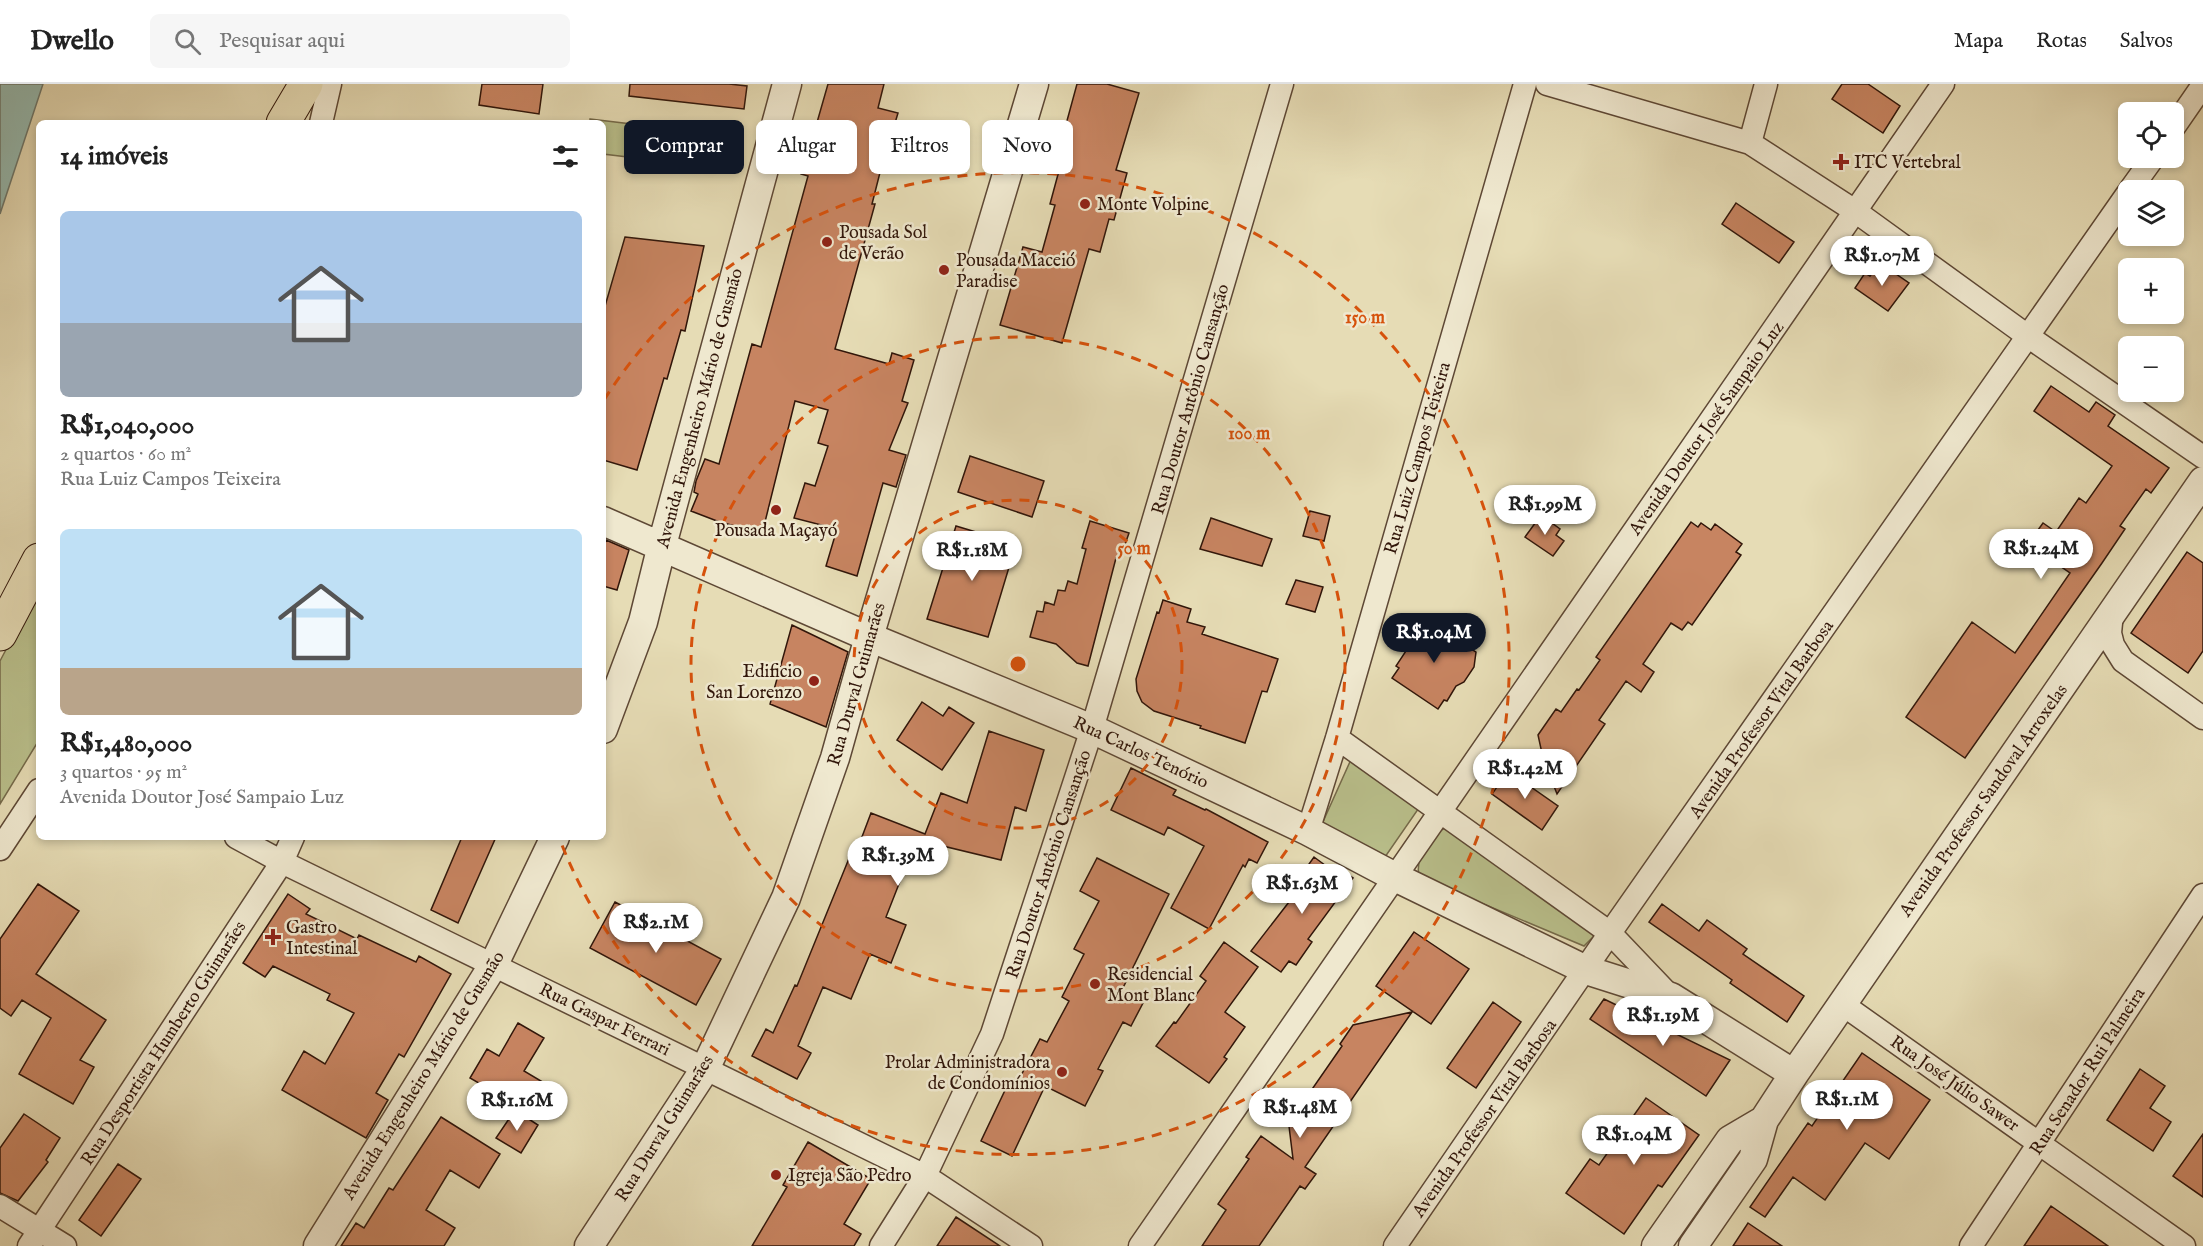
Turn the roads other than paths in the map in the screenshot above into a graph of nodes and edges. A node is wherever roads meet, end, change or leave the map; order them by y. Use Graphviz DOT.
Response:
graph roads {
  1 [pos="286,84"];
  2 [pos="306,84"];
  3 [pos="330,84"];
  4 [pos="787,84"];
  5 [pos="1034,84"];
  6 [pos="1282,84"];
  7 [pos="1525,84"];
  8 [pos="1547,84"];
  9 [pos="1766,84"];
  10 [pos="1943,84"];
  11 [pos="2203,85"];
  12 [pos="2184,113"];
  13 [pos="266,120"];
  14 [pos="285,120"];
  15 [pos="322,120"];
  16 [pos="1750,143"];
  17 [pos="2118,208"];
  18 [pos="1855,211"];
  19 [pos="2029,337"];
  20 [pos="2203,456"];
  21 [pos="2203,481"];
  22 [pos="606,522"];
  23 [pos="662,545"];
  24 [pos="36,566"];
  25 [pos="2112,613"];
  26 [pos="0,634"];
  27 [pos="869,637"];
  28 [pos="2123,661"];
  29 [pos="2072,672"];
  30 [pos="2203,718"];
  31 [pos="606,721"];
  32 [pos="1092,729"];
  33 [pos="1337,738"];
  34 [pos="36,795"];
  35 [pos="1440,813"];
  36 [pos="1308,831"];
  37 [pos="242,840"];
  38 [pos="292,840"];
  39 [pos="554,840"];
  40 [pos="0,849"];
  41 [pos="282,862"];
  42 [pos="1395,878"];
  43 [pos="2203,895"];
  44 [pos="1610,933"];
  45 [pos="495,964"];
  46 [pos="1586,970"];
  47 [pos="1671,997"];
  48 [pos="1842,1004"];
  49 [pos="705,1069"];
  50 [pos="1794,1074"];
  51 [pos="1764,1120"];
  52 [pos="2039,1143"];
  53 [pos="925,1176"];
  54 [pos="0,1206"];
  55 [pos="34,1238"];
  56 [pos="65,1246"];
  57 [pos="318,1246"];
  58 [pos="589,1246"];
  59 [pos="881,1246"];
  60 [pos="1031,1246"];
  61 [pos="1140,1246"];
  62 [pos="1395,1246"];
  63 [pos="1656,1246"];
  64 [pos="1693,1246"];
  65 [pos="1971,1246"];
  66 [pos="2184,1246"];
  1 -- 13 [label="main road"];
  2 -- 14 [label="main road"];
  3 -- 15 [label="street"];
  4 -- 23 [label="street, Avenida Engenheiro Mário de Gusmão"];
  5 -- 27 [label="street, Rua Durval Guimarães"];
  6 -- 32 [label="street, Rua Doutor Antônio Cansanção"];
  7 -- 33 [label="street, Rua Luiz Campos Teixeira"];
  8 -- 16 [label="street"];
  9 -- 16 [label="street"];
  10 -- 18 [label="street, Avenida Doutor José Sampaio Luz"];
  11 -- 12 [label="street"];
  16 -- 18 [label="street"];
  17 -- 19 [label="street, Avenida Professor Vital Barbosa"];
  18 -- 19 [label="street"];
  18 -- 35 [label="street, Avenida Doutor José Sampaio Luz"];
  19 -- 20 [label="street"];
  19 -- 44 [label="street, Avenida Professor Vital Barbosa"];
  21 -- 25 [label="street, Avenida Professor Sandoval Arroxelas"];
  22 -- 23 [label="street, Rua Carlos Tenório"];
  23 -- 27 [label="street, Rua Carlos Tenório"];
  23 -- 31 [label="street, Avenida Engenheiro Mário de Gusmão"];
  24 -- 26 [label="main road"];
  25 -- 28 [label="street"];
  25 -- 29 [label="street, Avenida Professor Sandoval Arroxelas"];
  27 -- 32 [label="street, Rua Carlos Tenório"];
  27 -- 49 [label="street, Rua Durval Guimarães"];
  28 -- 29 [label="street"];
  28 -- 30 [label="street"];
  29 -- 48 [label="street, Avenida Professor Sandoval Arroxelas"];
  32 -- 36 [label="street, Rua Carlos Tenório"];
  32 -- 53 [label="street, Rua Doutor Antônio Cansanção"];
  33 -- 35 [label="street, Rua Carlos Tenório"];
  33 -- 36 [label="street, Rua Luiz Campos Teixeira"];
  34 -- 40 [label="street"];
  35 -- 42 [label="street, Avenida Doutor José Sampaio Luz"];
  35 -- 44 [label="street, Rua Carlos Tenório"];
  36 -- 42 [label="street, Rua Carlos Tenório"];
  37 -- 41 [label="street, Rua Gaspar Ferrari"];
  38 -- 41 [label="street, Rua Desportista Humberto Guimarães"];
  39 -- 45 [label="street, Avenida Engenheiro Mário de Gusmão"];
  41 -- 45 [label="street, Rua Gaspar Ferrari"];
  41 -- 55 [label="street, Rua Desportista Humberto Guimarães"];
  42 -- 46 [label="street, Rua Carlos Tenório"];
  42 -- 61 [label="street, Avenida Doutor José Sampaio Luz"];
  43 -- 52 [label="street, Rua Senador Rui Palmeira"];
  44 -- 46 [label="street, Avenida Professor Vital Barbosa"];
  44 -- 47 [label="street, Rua Carlos Tenório"];
  45 -- 49 [label="street, Rua Gaspar Ferrari"];
  45 -- 57 [label="street, Avenida Engenheiro Mário de Gusmão"];
  46 -- 47 [label="street, Rua Carlos Tenório"];
  46 -- 62 [label="street, Avenida Professor Vital Barbosa"];
  47 -- 50 [label="street, Rua Carlos Tenório"];
  48 -- 50 [label="street, Avenida Professor Sandoval Arroxelas"];
  48 -- 52 [label="street, Rua José Júlio Sawer"];
  49 -- 53 [label="street, Rua Gaspar Ferrari"];
  49 -- 58 [label="street, Rua Durval Guimarães"];
  50 -- 51 [label="street, Avenida Professor Sandoval Arroxelas"];
  51 -- 63 [label="street, Avenida Professor Sandoval Arroxelas"];
  51 -- 64 [label="street, Avenida Professor Sandoval Arroxelas"];
  52 -- 65 [label="street, Rua Senador Rui Palmeira"];
  52 -- 66 [label="street, Rua José Júlio Sawer"];
  53 -- 59 [label="street, Rua Doutor Antônio Cansanção"];
  53 -- 60 [label="street, Rua Gaspar Ferrari"];
  54 -- 55 [label="street"];
  55 -- 56 [label="street"];
}
